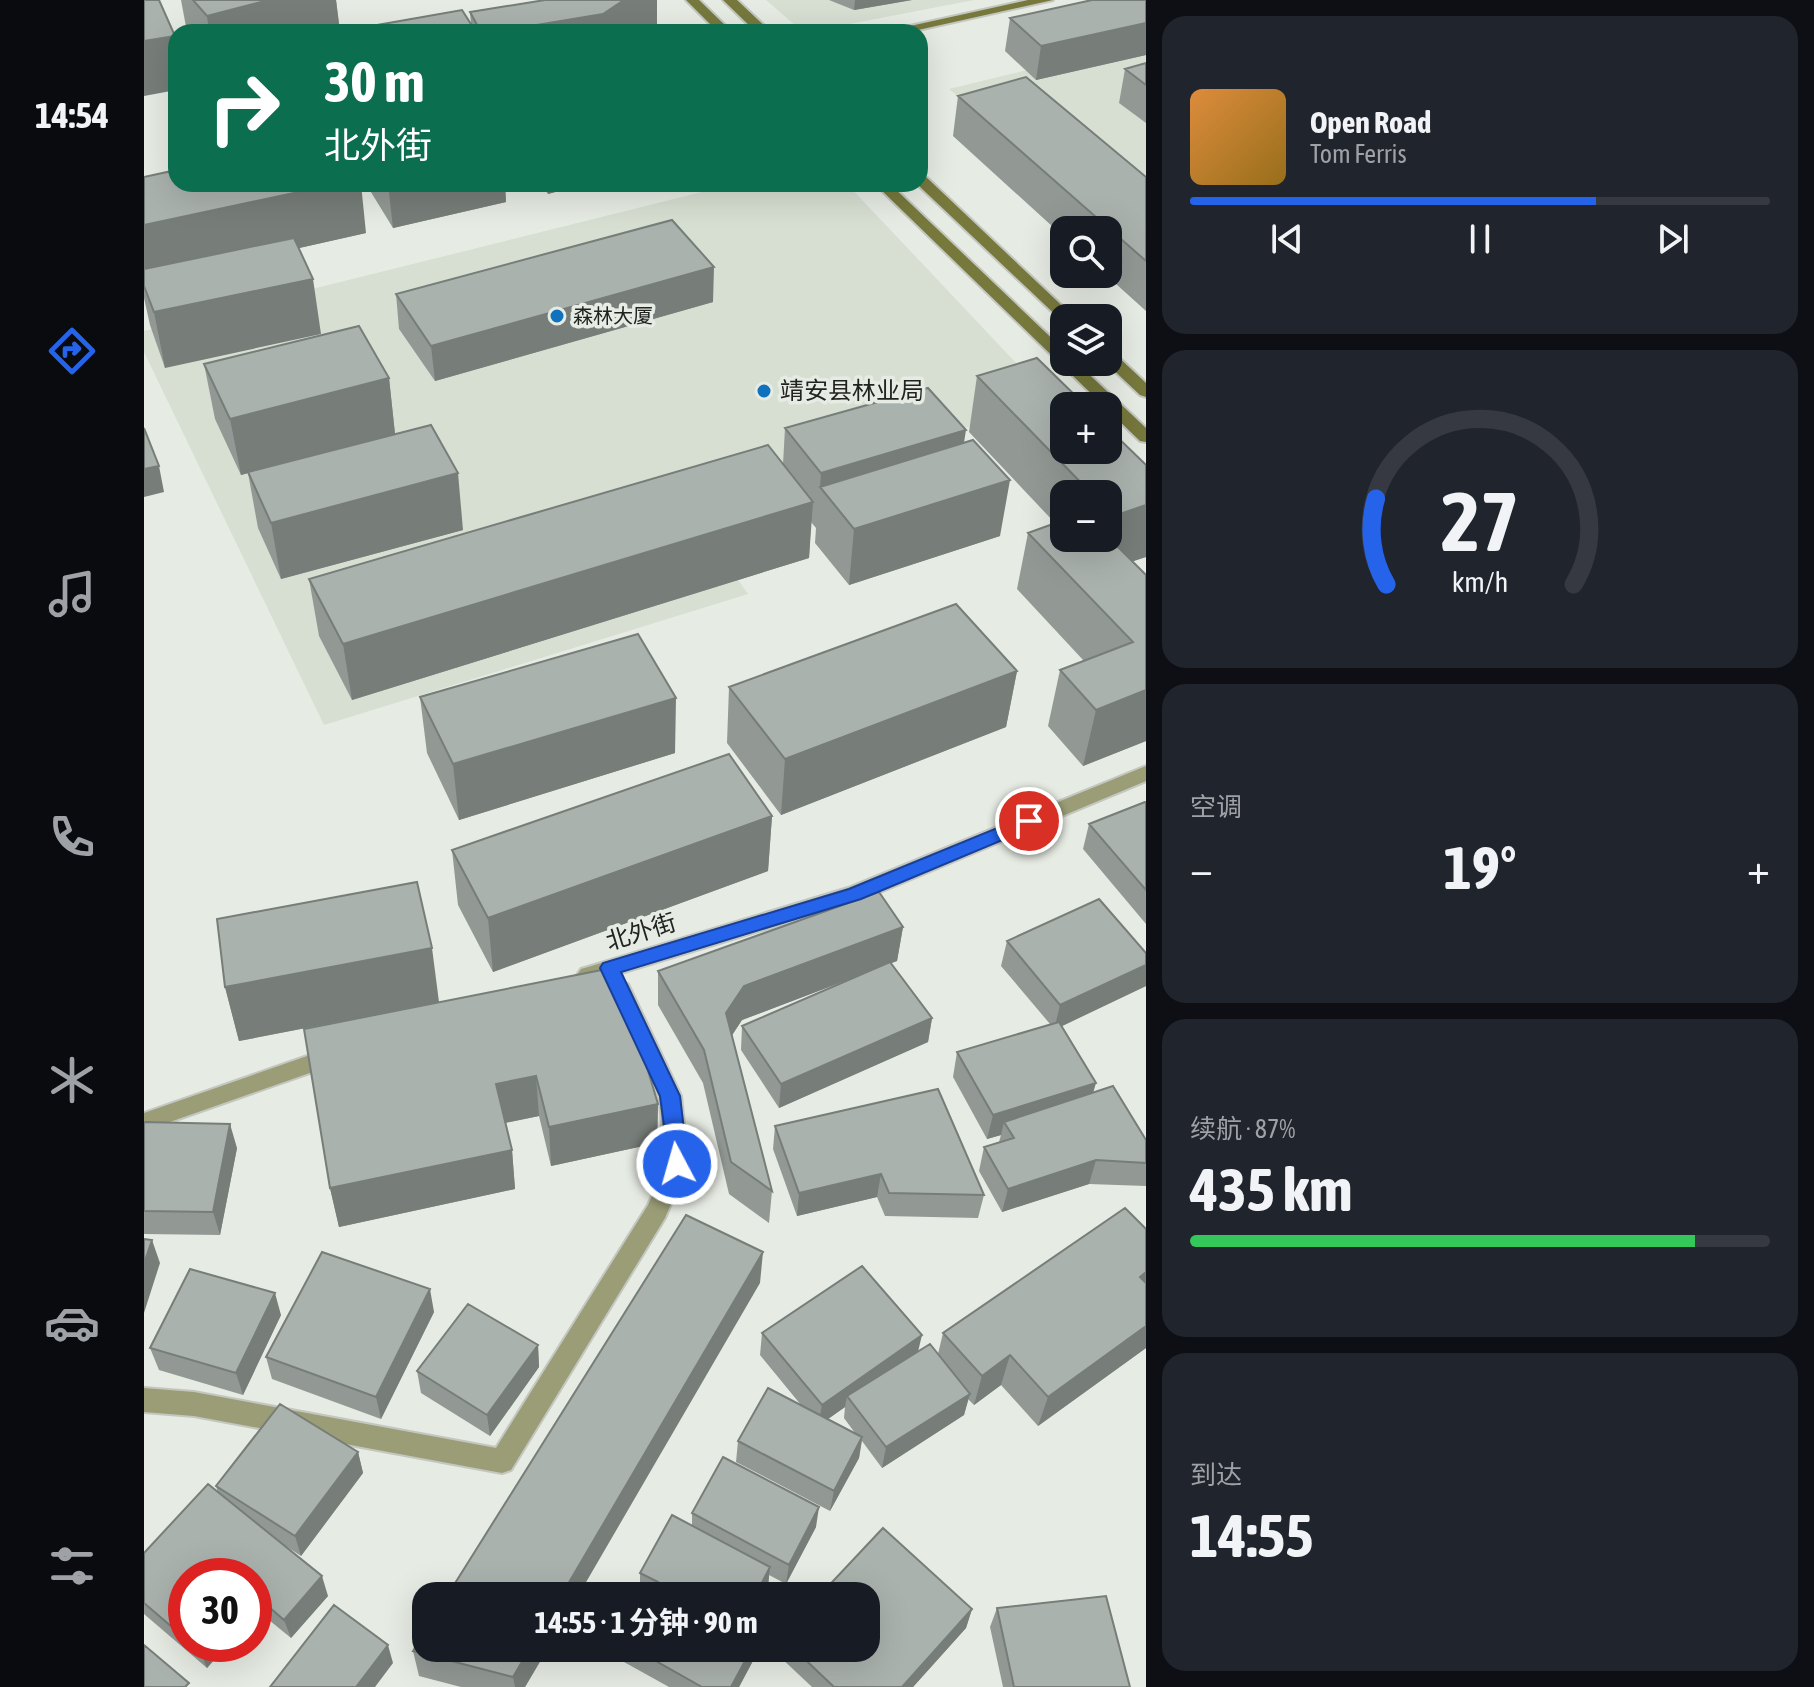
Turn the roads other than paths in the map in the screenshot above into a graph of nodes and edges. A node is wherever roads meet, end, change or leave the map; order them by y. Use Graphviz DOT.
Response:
graph roads {
  1 [pos="692,0"];
  2 [pos="729,0"];
  3 [pos="1047,0"];
  4 [pos="717,24"];
  5 [pos="755,24"];
  6 [pos="928,24"];
  7 [pos="928,187"];
  8 [pos="890,192"];
  9 [pos="1052,304"];
  10 [pos="1050,345"];
  11 [pos="1122,369"];
  12 [pos="1083,376"];
  13 [pos="1146,392"];
  14 [pos="1146,437"];
  15 [pos="1146,773"];
  16 [pos="610,968"];
  17 [pos="567,981"];
  18 [pos="356,1048"];
  19 [pos="144,1122"];
  20 [pos="144,1400"];
  1 -- 4 [label="main road"];
  2 -- 5 [label="main road"];
  3 -- 6 [label="main road"];
  7 -- 9 [label="main road"];
  8 -- 10 [label="main road"];
  11 -- 13 [label="main road"];
  12 -- 14 [label="main road"];
  15 -- 16 [label="street, 北外街"];
  16 -- 17 [label="street, 北外街"];
  16 -- 20 [label="street"];
  18 -- 19 [label="street"];
}
